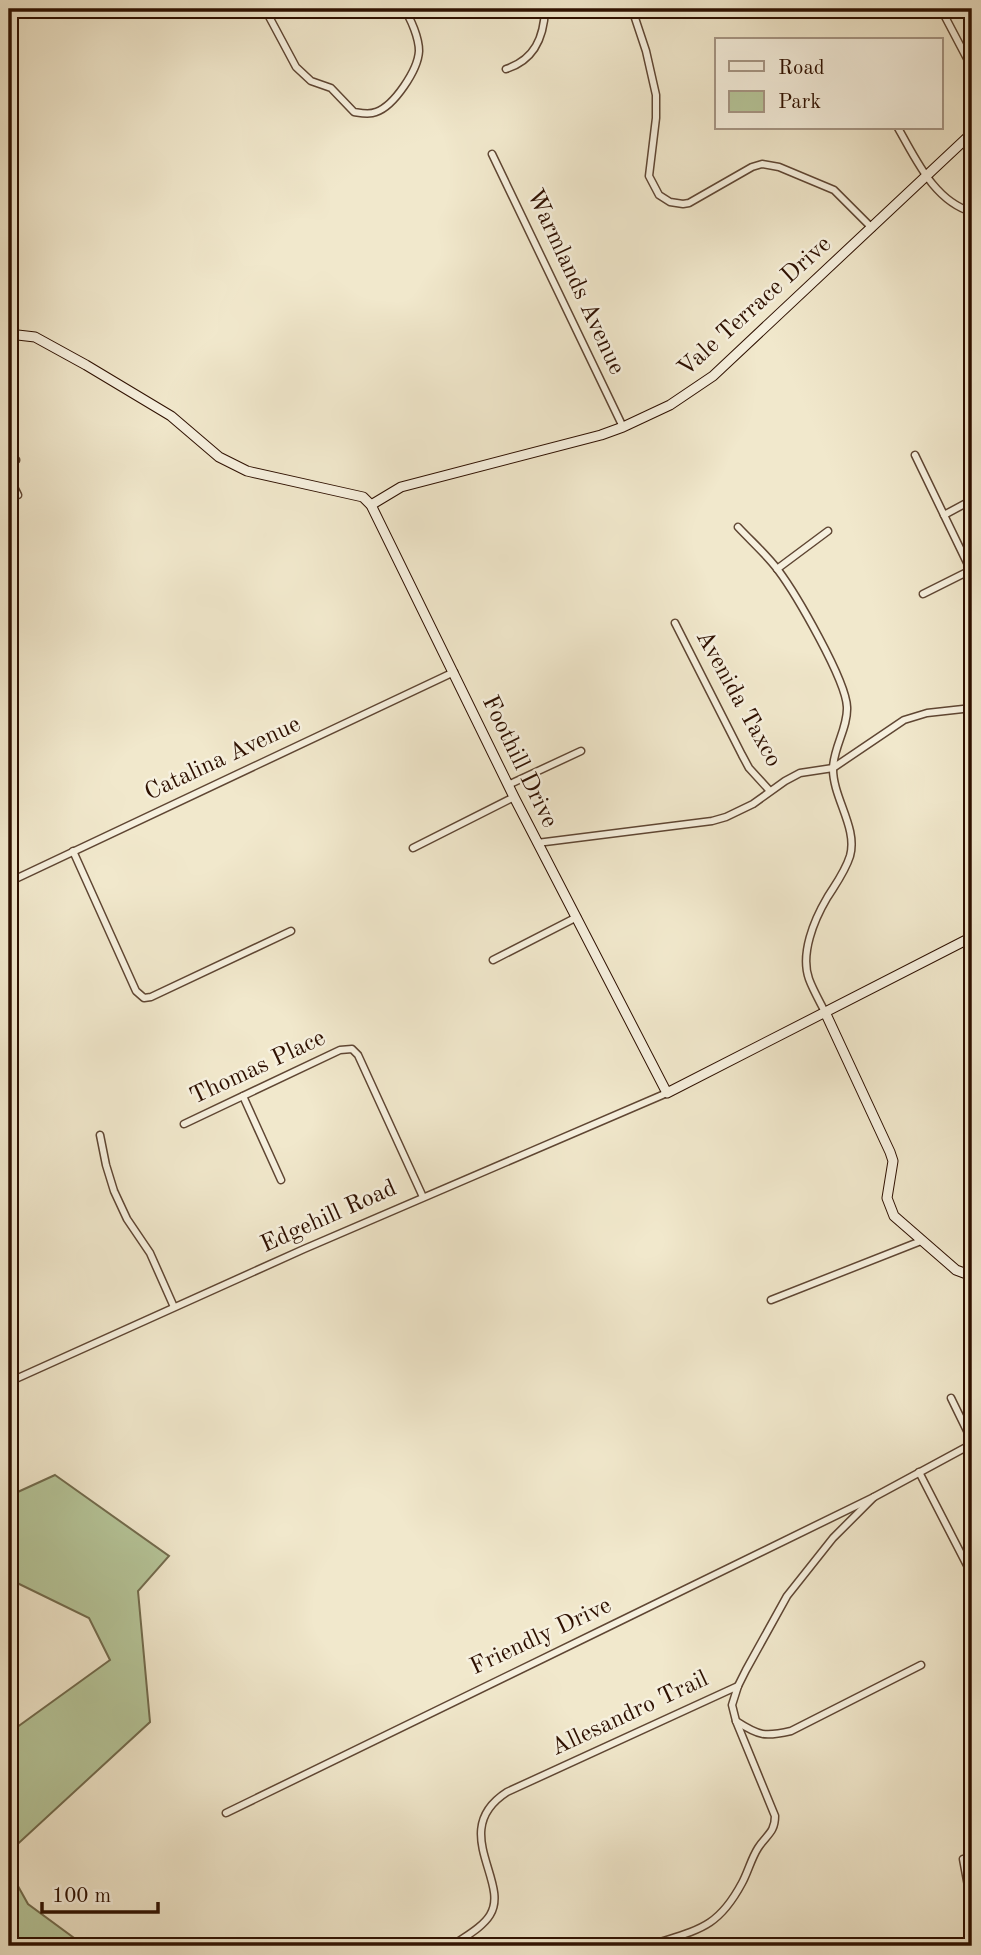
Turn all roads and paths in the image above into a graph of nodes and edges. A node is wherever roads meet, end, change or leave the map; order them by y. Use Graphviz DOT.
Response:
graph roads {
  1 [pos="265,9"];
  2 [pos="404,9"];
  3 [pos="545,9"];
  4 [pos="632,9"];
  5 [pos="941,9"];
  6 [pos="972,68"];
  7 [pos="506,69"];
  8 [pos="899,130"];
  9 [pos="972,133"];
  10 [pos="492,154"];
  11 [pos="926,177"];
  12 [pos="972,212"];
  13 [pos="872,228"];
  14 [pos="9,334"];
  15 [pos="622,427"];
  16 [pos="915,455"];
  17 [pos="9,477"];
  18 [pos="18,495"];
  19 [pos="972,500"];
  20 [pos="371,505"];
  21 [pos="944,515"];
  22 [pos="738,527"];
  23 [pos="828,531"];
  24 [pos="777,569"];
  25 [pos="972,572"];
  26 [pos="923,594"];
  27 [pos="675,623"];
  28 [pos="454,672"];
  29 [pos="972,708"];
  30 [pos="581,751"];
  31 [pos="833,768"];
  32 [pos="508,785"];
  33 [pos="770,791"];
  34 [pos="514,797"];
  35 [pos="537,843"];
  36 [pos="413,848"];
  37 [pos="73,851"];
  38 [pos="9,882"];
  39 [pos="577,918"];
  40 [pos="291,931"];
  41 [pos="972,937"];
  42 [pos="493,960"];
  43 [pos="825,1013"];
  44 [pos="667,1093"];
  45 [pos="243,1096"];
  46 [pos="184,1124"];
  47 [pos="100,1135"];
  48 [pos="281,1180"];
  49 [pos="423,1197"];
  50 [pos="921,1241"];
  51 [pos="972,1276"];
  52 [pos="771,1300"];
  53 [pos="173,1307"];
  54 [pos="9,1382"];
  55 [pos="951,1398"];
  56 [pos="972,1443"];
  57 [pos="919,1472"];
  58 [pos="874,1497"];
  59 [pos="972,1574"];
  60 [pos="920,1665"];
  61 [pos="738,1686"];
  62 [pos="736,1721"];
  63 [pos="226,1813"];
  64 [pos="963,1860"];
  65 [pos="972,1891"];
  66 [pos="657,1943"];
  67 [pos="452,1946"];
  1 -- 2 [label="street"];
  3 -- 7 [label="street"];
  4 -- 13 [label="street"];
  5 -- 6 [label="street"];
  8 -- 11 [label="street"];
  9 -- 11 [label="street, Vale Terrace Drive"];
  10 -- 15 [label="street, Warmlands Avenue"];
  11 -- 12 [label="street"];
  11 -- 13 [label="street, Vale Terrace Drive"];
  13 -- 15 [label="street, Vale Terrace Drive"];
  14 -- 20 [label="street"];
  15 -- 20 [label="street, Vale Terrace Drive"];
  16 -- 21 [label="street"];
  17 -- 18 [label="street"];
  19 -- 21 [label="street"];
  20 -- 28 [label="street, Foothill Drive"];
  21 -- 25 [label="street"];
  22 -- 24 [label="street"];
  23 -- 24 [label="street"];
  24 -- 31 [label="street"];
  25 -- 26 [label="street"];
  27 -- 33 [label="street, Avenida Taxco"];
  28 -- 32 [label="street, Foothill Drive"];
  28 -- 37 [label="street, Catalina Avenue"];
  29 -- 31 [label="street"];
  30 -- 32 [label="street"];
  31 -- 33 [label="street"];
  31 -- 43 [label="street"];
  32 -- 34 [label="street, Foothill Drive"];
  33 -- 35 [label="street"];
  34 -- 35 [label="street, Foothill Drive"];
  34 -- 36 [label="street"];
  35 -- 39 [label="street, Foothill Drive"];
  37 -- 38 [label="street, Catalina Avenue"];
  37 -- 40 [label="street"];
  39 -- 42 [label="street"];
  39 -- 44 [label="street, Foothill Drive"];
  41 -- 43 [label="street"];
  43 -- 44 [label="street"];
  43 -- 50 [label="street"];
  44 -- 49 [label="street, Edgehill Road"];
  45 -- 46 [label="street, Thomas Place"];
  45 -- 48 [label="street"];
  45 -- 49 [label="street, Thomas Place"];
  47 -- 53 [label="street"];
  49 -- 53 [label="street, Edgehill Road"];
  50 -- 51 [label="street"];
  50 -- 52 [label="street"];
  53 -- 54 [label="street, Edgehill Road"];
  55 -- 56 [label="street"];
  56 -- 57 [label="street, Allesandro Trail"];
  57 -- 58 [label="street, Allesandro Trail"];
  57 -- 59 [label="street"];
  58 -- 61 [label="street, Allesandro Trail"];
  58 -- 63 [label="street, Friendly Drive"];
  60 -- 62 [label="street"];
  61 -- 62 [label="street"];
  61 -- 67 [label="street, Allesandro Trail"];
  62 -- 66 [label="street"];
  64 -- 65 [label="street"];
}
